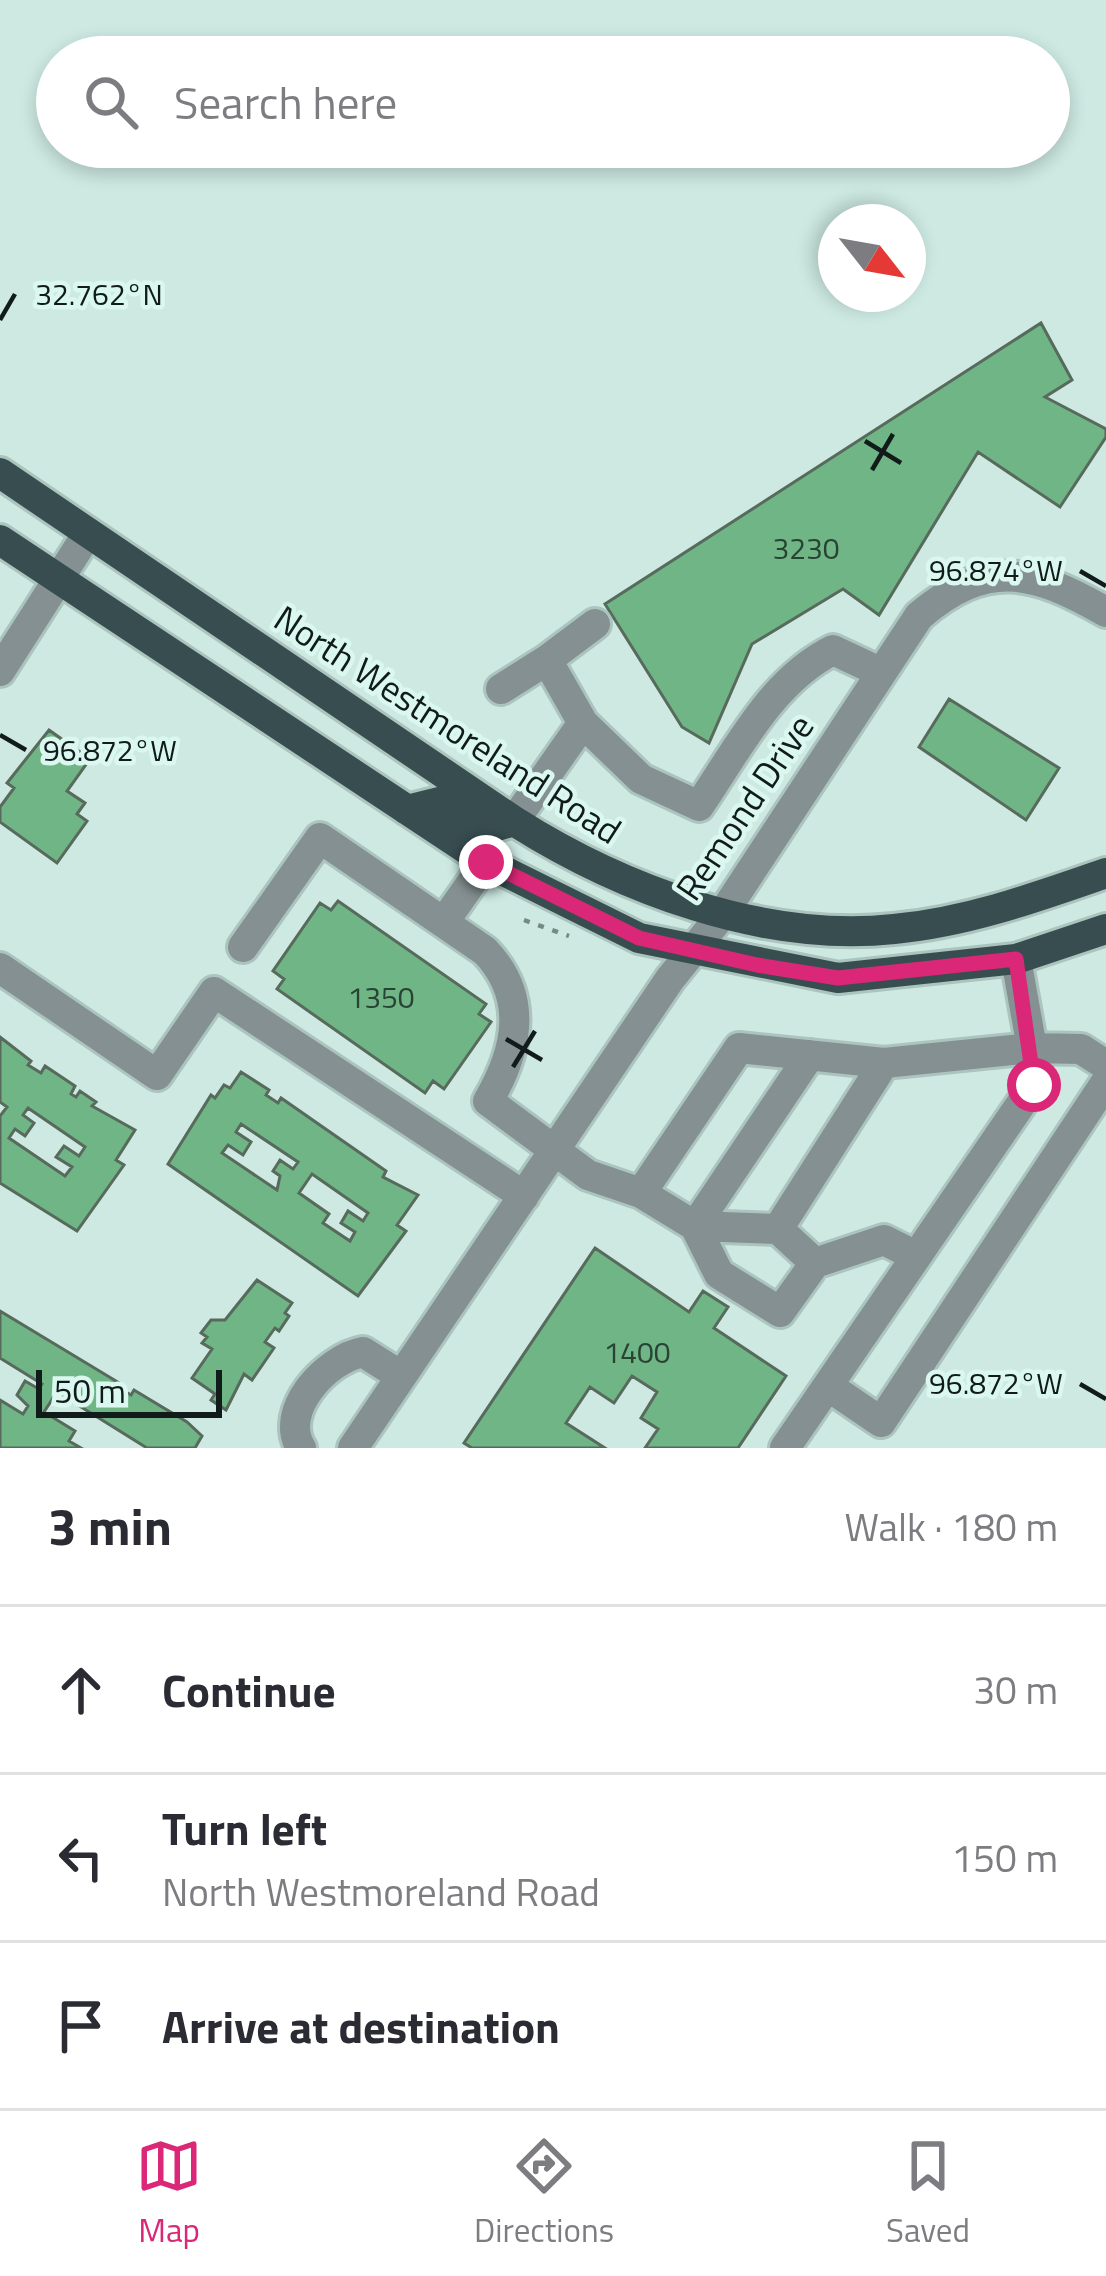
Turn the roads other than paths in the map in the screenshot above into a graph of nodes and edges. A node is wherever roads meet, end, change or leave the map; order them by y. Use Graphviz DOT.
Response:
graph roads {
  1 [pos="0,473"];
  2 [pos="88,533"];
  3 [pos="0,540"];
  4 [pos="59,581"];
  5 [pos="1106,612"];
  6 [pos="595,624"];
  7 [pos="547,661"];
  8 [pos="0,671"];
  9 [pos="880,672"];
  10 [pos="501,689"];
  11 [pos="583,723"];
  12 [pos="406,810"];
  13 [pos="514,821"];
  14 [pos="486,862"];
  15 [pos="1106,873"];
  16 [pos="724,912"];
  17 [pos="444,922"];
  18 [pos="1106,929"];
  19 [pos="243,947"];
  20 [pos="694,950"];
  21 [pos="1016,959"];
  22 [pos="0,968"];
  23 [pos="1032,1048"];
  24 [pos="810,1055"];
  25 [pos="884,1064"];
  26 [pos="1106,1065"];
  27 [pos="1106,1082"];
  28 [pos="556,1150"];
  29 [pos="641,1192"];
  30 [pos="524,1196"];
  31 [pos="695,1226"];
  32 [pos="778,1229"];
  33 [pos="916,1256"];
  34 [pos="815,1263"];
  35 [pos="401,1376"];
  36 [pos="828,1386"];
  37 [pos="301,1448"];
  38 [pos="352,1448"];
  39 [pos="785,1448"];
  1 -- 2 [label="main road, North Westmoreland Road"];
  2 -- 4 [label="street"];
  2 -- 13 [label="main road, North Westmoreland Road"];
  3 -- 4 [label="main road"];
  4 -- 8 [label="street"];
  4 -- 12 [label="main road"];
  5 -- 9 [label="street, Remond Drive"];
  6 -- 7 [label="street"];
  7 -- 10 [label="street"];
  7 -- 11 [label="street"];
  9 -- 11 [label="street"];
  9 -- 16 [label="street, Remond Drive"];
  11 -- 13 [label="street"];
  12 -- 13 [label="main road"];
  12 -- 14 [label="main road"];
  13 -- 16 [label="main road, North Westmoreland Road"];
  14 -- 17 [label="street"];
  14 -- 20 [label="main road"];
  15 -- 16 [label="main road, North Westmoreland Road"];
  16 -- 20 [label="street, Remond Drive"];
  17 -- 19 [label="street"];
  17 -- 28 [label="street"];
  18 -- 21 [label="main road"];
  20 -- 21 [label="main road"];
  20 -- 28 [label="street, Remond Drive"];
  21 -- 23 [label="street"];
  22 -- 30 [label="street"];
  23 -- 25 [label="street"];
  23 -- 26 [label="street"];
  23 -- 33 [label="street"];
  24 -- 25 [label="street"];
  24 -- 29 [label="street"];
  24 -- 31 [label="street"];
  25 -- 32 [label="street"];
  27 -- 36 [label="street"];
  28 -- 29 [label="street"];
  28 -- 30 [label="street, Remond Drive"];
  29 -- 31 [label="street"];
  30 -- 35 [label="street, Remond Drive"];
  31 -- 32 [label="street"];
  31 -- 34 [label="street"];
  32 -- 34 [label="street"];
  33 -- 34 [label="street"];
  33 -- 36 [label="street"];
  35 -- 37 [label="street"];
  35 -- 38 [label="street, Remond Drive"];
  36 -- 39 [label="street"];
}
